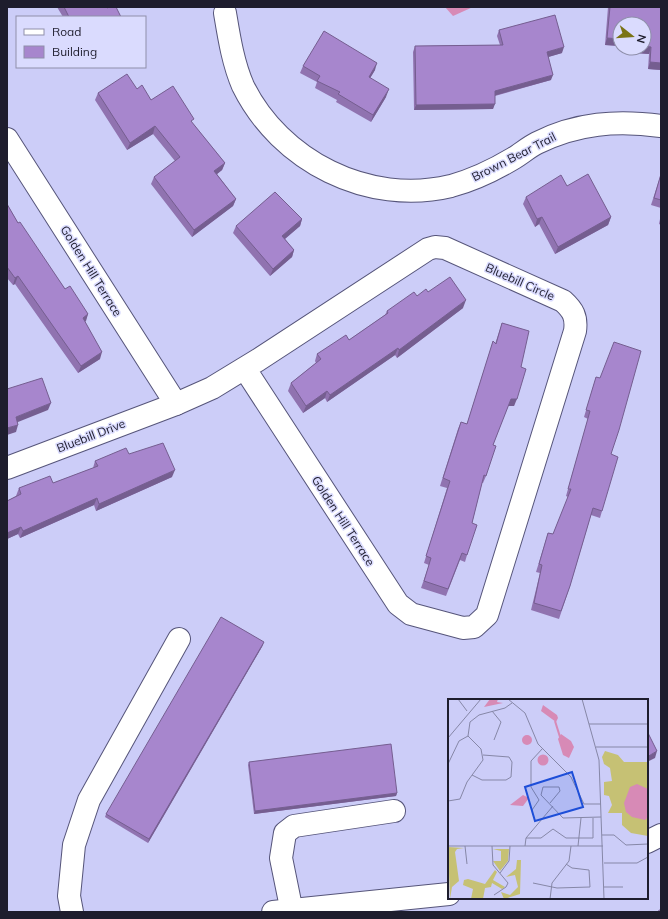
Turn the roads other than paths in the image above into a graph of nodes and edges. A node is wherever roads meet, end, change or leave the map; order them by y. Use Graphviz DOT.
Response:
graph roads {
  1 [pos="225,13"];
  2 [pos="661,126"];
  3 [pos="7,139"];
  4 [pos="245,369"];
  5 [pos="176,404"];
  6 [pos="7,468"];
  7 [pos="474,627"];
  8 [pos="179,639"];
  9 [pos="394,811"];
  10 [pos="661,835"];
  11 [pos="648,842"];
  12 [pos="439,901"];
  13 [pos="286,911"];
  14 [pos="72,912"];
  1 -- 2 [label="street, Brown Bear Trail"];
  3 -- 5 [label="street, Golden Hill Terrace"];
  4 -- 5 [label="street, Bluebill Circle"];
  4 -- 7 [label="street, Golden Hill Terrace"];
  4 -- 7 [label="street, Bluebill Circle"];
  5 -- 6 [label="street, Bluebill Drive"];
  8 -- 14 [label="street"];
  9 -- 13 [label="street"];
  10 -- 11 [label="street"];
  12 -- 13 [label="street"];
}
